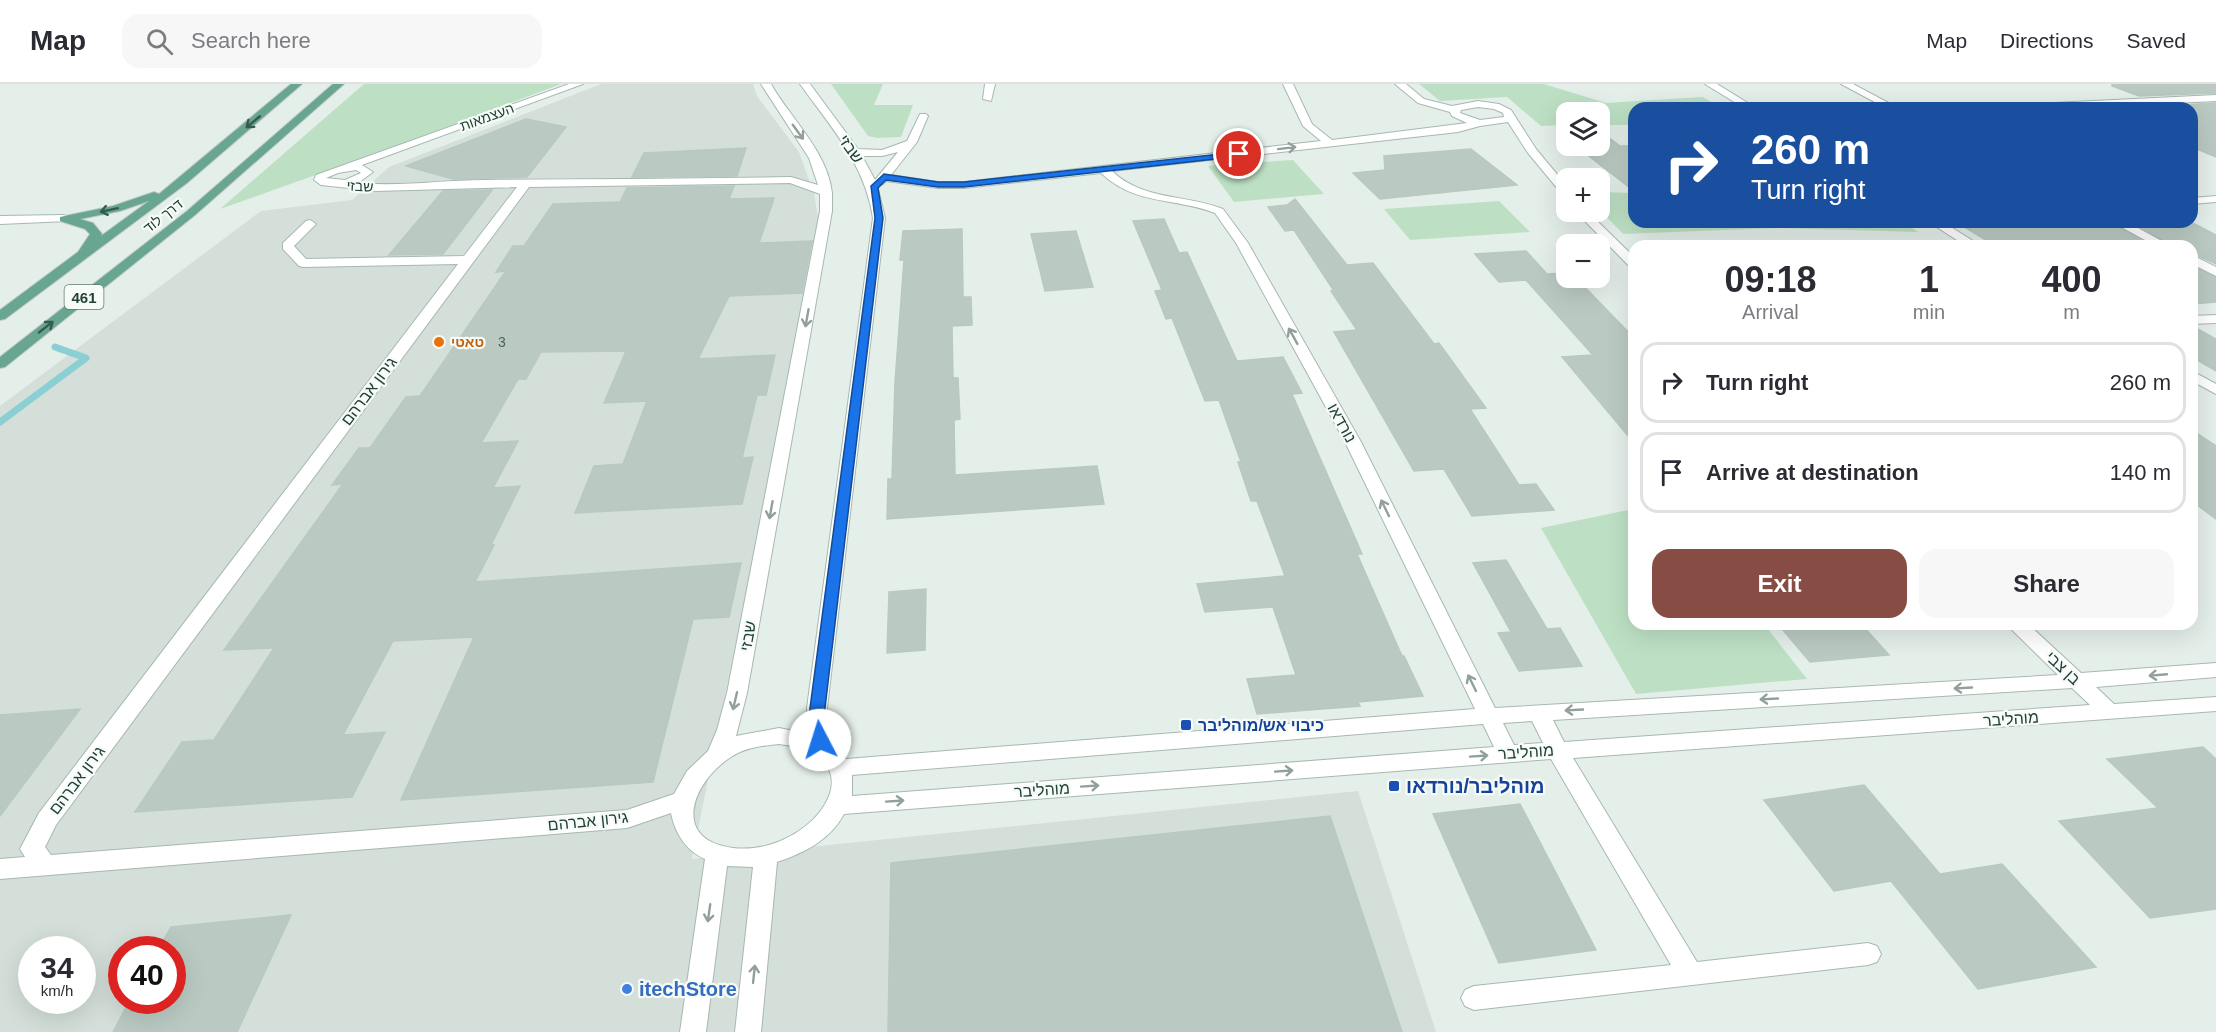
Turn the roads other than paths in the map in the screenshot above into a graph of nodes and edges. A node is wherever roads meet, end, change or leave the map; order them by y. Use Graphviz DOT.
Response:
graph roads {
  1 [pos="297,84"];
  2 [pos="339,84"];
  3 [pos="578,84"];
  4 [pos="766,84"];
  5 [pos="805,84"];
  6 [pos="990,84"];
  7 [pos="1288,84"];
  8 [pos="1400,84"];
  9 [pos="1710,84"];
  10 [pos="1846,84"];
  11 [pos="2216,98"];
  12 [pos="988,99"];
  13 [pos="2185,101"];
  14 [pos="1741,102"];
  15 [pos="1881,102"];
  16 [pos="2160,102"];
  17 [pos="2188,102"];
  18 [pos="2198,105"];
  19 [pos="2206,108"];
  20 [pos="1454,111"];
  21 [pos="1509,115"];
  22 [pos="923,116"];
  23 [pos="1487,122"];
  24 [pos="1522,135"];
  25 [pos="912,142"];
  26 [pos="1329,143"];
  27 [pos="396,151"];
  28 [pos="853,152"];
  29 [pos="817,160"];
  30 [pos="343,168"];
  31 [pos="1104,170"];
  32 [pos="367,172"];
  33 [pos="770,180"];
  34 [pos="1556,180"];
  35 [pos="183,181"];
  36 [pos="879,182"];
  37 [pos="334,184"];
  38 [pos="525,184"];
  39 [pos="423,185"];
  40 [pos="827,194"];
  41 [pos="2216,199"];
  42 [pos="2198,200"];
  43 [pos="64,219"];
  44 [pos="0,220"];
  45 [pos="1590,222"];
  46 [pos="310,224"];
  47 [pos="1945,228"];
  48 [pos="2130,228"];
  49 [pos="1965,240"];
  50 [pos="2153,240"];
  51 [pos="1628,258"];
  52 [pos="467,260"];
  53 [pos="77,261"];
  54 [pos="2198,262"];
  55 [pos="2216,272"];
  56 [pos="0,316"];
  57 [pos="2216,319"];
  58 [pos="2198,320"];
  59 [pos="0,364"];
  60 [pos="2198,379"];
  61 [pos="2216,390"];
  62 [pos="2022,630"];
  63 [pos="2216,670"];
  64 [pos="2077,681"];
  65 [pos="2216,704"];
  66 [pos="1539,712"];
  67 [pos="2110,712"];
  68 [pos="1488,716"];
  69 [pos="1557,750"];
  70 [pos="1508,754"];
  71 [pos="716,756"];
  72 [pos="834,761"];
  73 [pos="683,800"];
  74 [pos="837,806"];
  75 [pos="717,855"];
  76 [pos="766,857"];
  77 [pos="46,865"];
  78 [pos="0,868"];
  79 [pos="1868,954"];
  80 [pos="1690,974"];
  81 [pos="1474,998"];
  82 [pos="693,1032"];
  83 [pos="748,1032"];
  1 -- 35 [label="main road, 461, one-way"];
  59 -- 2 [label="main road, דרך לוד / 461, one-way"];
  3 -- 27 [label="street, העצמאות"];
  4 -- 29 [label="street, שבזי, one-way"];
  5 -- 28 [label="street, שבזי"];
  6 -- 12 [label="street"];
  7 -- 26 [label="street"];
  8 -- 20 [label="street"];
  9 -- 14 [label="street"];
  10 -- 15 [label="street"];
  11 -- 13 [label="street"];
  13 -- 16 [label="street"];
  13 -- 17 [label="street"];
  18 -- 19 [label="street"];
  20 -- 21 [label="street"];
  20 -- 23 [label="street"];
  21 -- 23 [label="street"];
  21 -- 24 [label="street"];
  22 -- 25 [label="street"];
  23 -- 24 [label="street"];
  23 -- 26 [label="street"];
  24 -- 34 [label="street"];
  25 -- 28 [label="street"];
  25 -- 36 [label="street"];
  31 -- 26 [label="street, one-way"];
  27 -- 30 [label="street, העצמאות"];
  27 -- 32 [label="street, העצמאות"];
  28 -- 36 [label="street, שבזי"];
  29 -- 33 [label="street, שבזי"];
  29 -- 40 [label="street, שבזי"];
  30 -- 32 [label="street, שבזי"];
  30 -- 37 [label="street, העצמאות"];
  31 -- 36 [label="street"];
  68 -- 31 [label="street, נורדאו, one-way"];
  32 -- 37 [label="street, העצמאות"];
  32 -- 39 [label="street, שבזי"];
  33 -- 38 [label="street, שבזי"];
  33 -- 40 [label="street, שבזי"];
  35 -- 43 [label="main road, one-way"];
  35 -- 53 [label="main road, דרך לוד / 461"];
  36 -- 72 [label="street, שבזי"];
  37 -- 39 [label="street, שבזי"];
  38 -- 39 [label="street, שבזי"];
  38 -- 52 [label="street, גירון אברהם"];
  40 -- 71 [label="street, שבזי, one-way"];
  41 -- 42 [label="street"];
  43 -- 44 [label="street"];
  43 -- 53 [label="main road"];
  45 -- 51 [label="street"];
  46 -- 52 [label="street"];
  47 -- 49 [label="street"];
  48 -- 50 [label="street"];
  52 -- 77 [label="street, גירון אברהם"];
  53 -- 56 [label="main road, דרך לוד / 461"];
  54 -- 55 [label="street"];
  57 -- 58 [label="street"];
  60 -- 61 [label="street"];
  62 -- 64 [label="street, בן צבי"];
  63 -- 64 [label="street, מוהליבר, one-way"];
  64 -- 66 [label="street, מוהליבר, one-way"];
  64 -- 67 [label="street, בן צבי"];
  65 -- 67 [label="street, מוהליבר"];
  66 -- 68 [label="street, מוהליבר"];
  66 -- 69 [label="street"];
  67 -- 69 [label="street, מוהליבר"];
  68 -- 70 [label="street, נורדאו"];
  68 -- 72 [label="street, מוהליבר"];
  69 -- 70 [label="street, מוהליבר"];
  69 -- 80 [label="street"];
  74 -- 70 [label="street, מוהליבר, one-way"];
  71 -- 72 [label="street"];
  71 -- 73 [label="street"];
  72 -- 74 [label="street"];
  73 -- 75 [label="street"];
  73 -- 77 [label="street, גירון אברהם"];
  74 -- 76 [label="street"];
  75 -- 76 [label="street"];
  75 -- 82 [label="street, one-way"];
  83 -- 76 [label="street, one-way"];
  77 -- 78 [label="street"];
  79 -- 80 [label="street"];
  80 -- 81 [label="street"];
}
